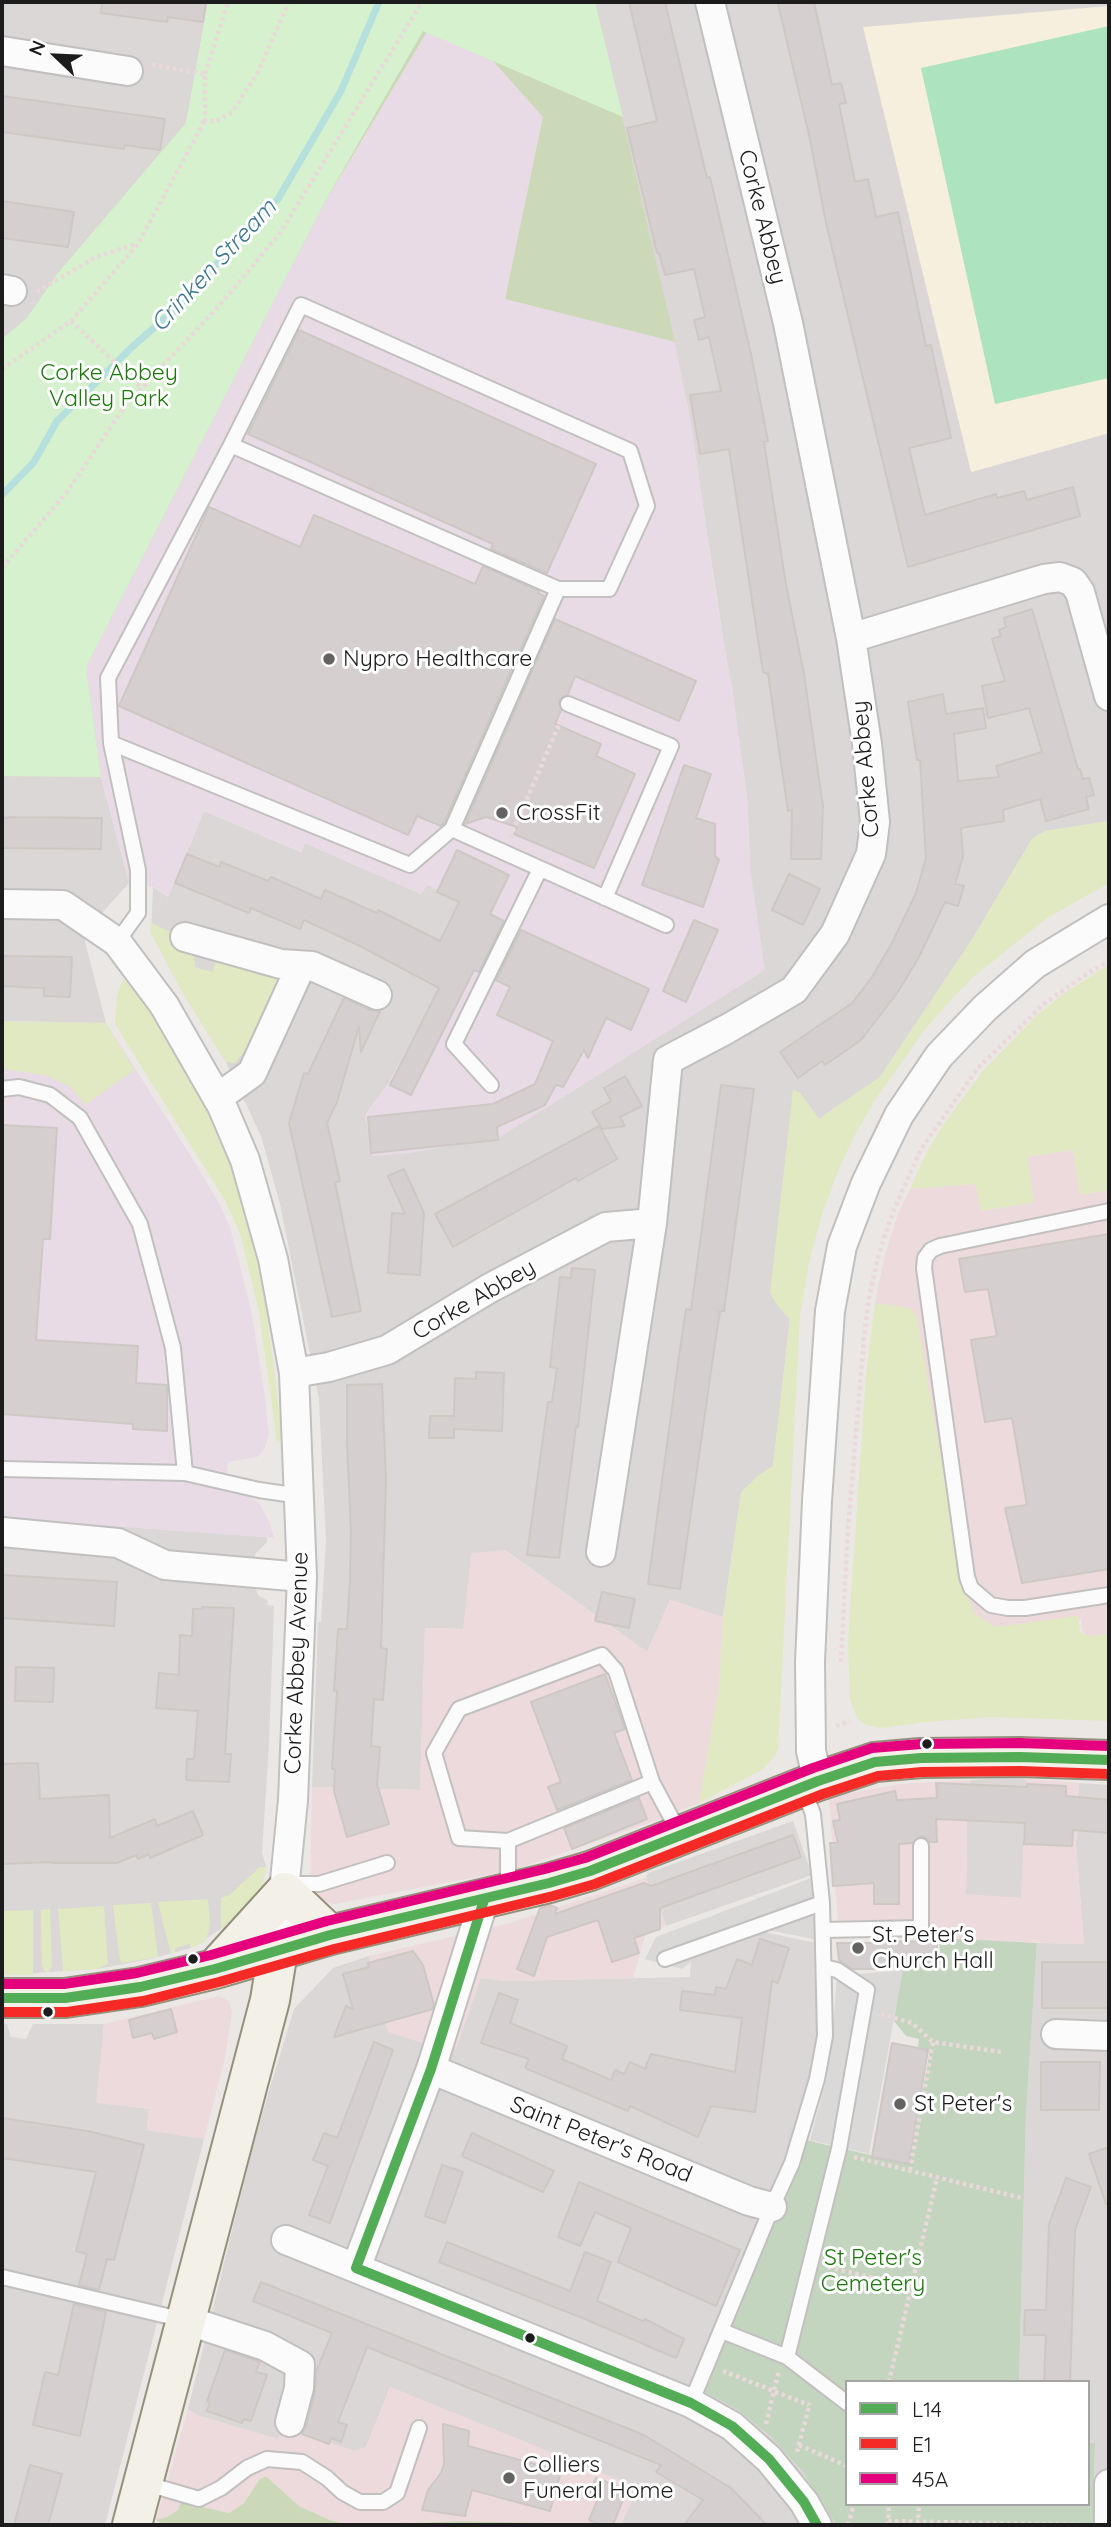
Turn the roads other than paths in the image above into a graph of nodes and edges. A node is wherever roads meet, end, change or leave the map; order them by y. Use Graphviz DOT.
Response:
graph roads {
  1 [pos="710,2"];
  2 [pos="2,51"];
  3 [pos="128,71"];
  4 [pos="231,445"];
  5 [pos="558,589"];
  6 [pos="851,638"];
  7 [pos="1109,696"];
  8 [pos="568,704"];
  9 [pos="111,743"];
  10 [pos="452,829"];
  11 [pos="540,869"];
  12 [pos="605,898"];
  13 [pos="2,904"];
  14 [pos="1109,919"];
  15 [pos="666,925"];
  16 [pos="117,942"];
  17 [pos="198,949"];
  18 [pos="301,967"];
  19 [pos="377,995"];
  20 [pos="491,1085"];
  21 [pos="2,1089"];
  22 [pos="216,1094"];
  23 [pos="1109,1211"];
  24 [pos="652,1223"];
  25 [pos="294,1373"];
  26 [pos="2,1469"];
  27 [pos="185,1473"];
  28 [pos="300,1496"];
  29 [pos="2,1532"];
  30 [pos="601,1552"];
  31 [pos="302,1577"];
  32 [pos="1109,1595"];
  33 [pos="1109,1760"];
  34 [pos="652,1782"];
  35 [pos="810,1784"];
  36 [pos="681,1835"];
  37 [pos="508,1841"];
  38 [pos="921,1846"];
  39 [pos="387,1863"];
  40 [pos="286,1888"];
  41 [pos="496,1897"];
  42 [pos="822,1903"];
  43 [pos="823,1930"];
  44 [pos="330,1936"];
  45 [pos="278,1951"];
  46 [pos="665,1959"];
  47 [pos="824,1967"];
  48 [pos="215,1969"];
  49 [pos="2,1998"];
  50 [pos="1056,2034"];
  51 [pos="1109,2036"];
  52 [pos="431,2069"];
  53 [pos="772,2207"];
  54 [pos="286,2241"];
  55 [pos="356,2268"];
  56 [pos="2,2277"];
  57 [pos="186,2320"];
  58 [pos="727,2333"];
  59 [pos="785,2356"];
  60 [pos="845,2402"];
  61 [pos="691,2403"];
  62 [pos="290,2422"];
  63 [pos="419,2428"];
  64 [pos="143,2483"];
  65 [pos="1109,2484"];
  66 [pos="132,2525"];
  67 [pos="817,2525"];
  68 [pos="1109,2525"];
  1 -- 6 [label="street, Corke Abbey"];
  2 -- 3 [label="street"];
  4 -- 5 [label="lane"];
  4 -- 5 [label="lane"];
  4 -- 9 [label="lane"];
  5 -- 10 [label="lane"];
  6 -- 7 [label="street"];
  6 -- 24 [label="street, Corke Abbey"];
  8 -- 12 [label="lane"];
  9 -- 10 [label="lane"];
  9 -- 16 [label="lane"];
  10 -- 11 [label="lane"];
  11 -- 12 [label="lane"];
  11 -- 20 [label="lane"];
  12 -- 15 [label="lane"];
  13 -- 16 [label="street, Corke Abbey Avenue"];
  14 -- 35 [label="street"];
  16 -- 22 [label="street, Corke Abbey Avenue"];
  17 -- 18 [label="street"];
  18 -- 19 [label="street"];
  18 -- 22 [label="street"];
  21 -- 27 [label="lane"];
  22 -- 25 [label="street, Corke Abbey Avenue"];
  23 -- 32 [label="lane"];
  24 -- 25 [label="street, Corke Abbey"];
  24 -- 30 [label="street, Corke Abbey"];
  25 -- 28 [label="street, Corke Abbey Avenue"];
  26 -- 27 [label="lane"];
  27 -- 28 [label="lane"];
  28 -- 31 [label="street, Corke Abbey Avenue"];
  29 -- 31 [label="street"];
  31 -- 40 [label="street, Corke Abbey Avenue"];
  33 -- 35 [label="main road"];
  34 -- 36 [label="lane"];
  34 -- 37 [label="lane"];
  34 -- 37 [label="lane"];
  35 -- 36 [label="main road"];
  35 -- 42 [label="lane"];
  36 -- 41 [label="main road"];
  37 -- 41 [label="lane"];
  38 -- 43 [label="lane"];
  39 -- 40 [label="lane"];
  40 -- 44 [label="main road"];
  40 -- 45 [label="street, Corke Abbey Avenue"];
  40 -- 48 [label="main road"];
  41 -- 44 [label="main road"];
  41 -- 52 [label="street"];
  42 -- 43 [label="lane"];
  42 -- 46 [label="lane"];
  43 -- 47 [label="lane"];
  44 -- 45 [label="main road"];
  45 -- 48 [label="main road"];
  45 -- 57 [label="main road"];
  47 -- 53 [label="lane"];
  47 -- 59 [label="lane"];
  48 -- 49 [label="main road"];
  50 -- 51 [label="street"];
  52 -- 53 [label="street, Saint Peter's Road"];
  52 -- 55 [label="street"];
  53 -- 61 [label="lane"];
  54 -- 55 [label="street"];
  55 -- 61 [label="street"];
  56 -- 57 [label="lane"];
  57 -- 62 [label="street"];
  57 -- 64 [label="main road"];
  58 -- 59 [label="lane"];
  59 -- 60 [label="lane"];
  61 -- 67 [label="street"];
  63 -- 64 [label="lane"];
  64 -- 66 [label="main road"];
  65 -- 68 [label="street"];
}
